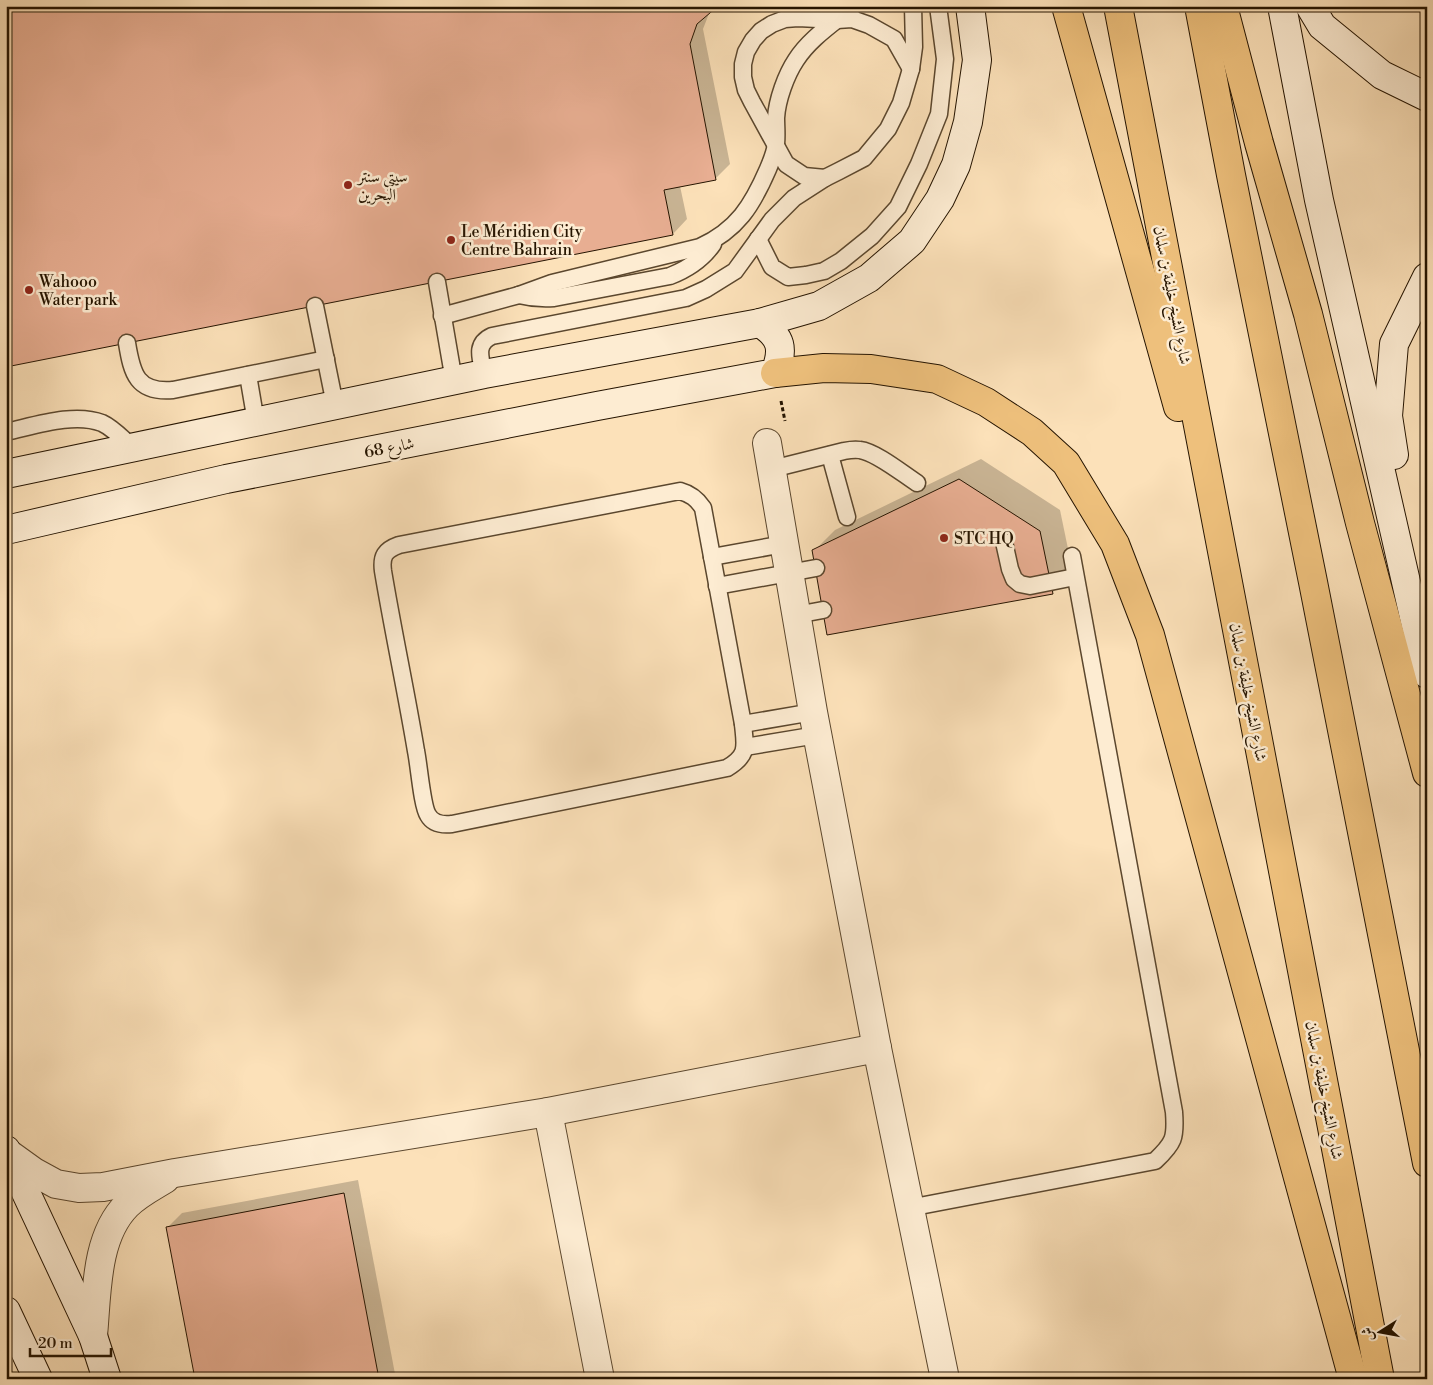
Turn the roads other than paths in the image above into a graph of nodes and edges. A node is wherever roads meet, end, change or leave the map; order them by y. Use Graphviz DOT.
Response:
graph roads {
  1 [pos="854,6"];
  2 [pos="913,6"];
  3 [pos="938,6"];
  4 [pos="970,6"];
  5 [pos="1066,6"];
  6 [pos="1118,6"];
  7 [pos="1199,6"];
  8 [pos="1223,6"];
  9 [pos="1282,6"];
  10 [pos="1310,6"];
  11 [pos="838,20"];
  12 [pos="911,69"];
  13 [pos="1427,97"];
  14 [pos="776,145"];
  15 [pos="825,178"];
  16 [pos="758,239"];
  17 [pos="1427,277"];
  18 [pos="437,282"];
  19 [pos="316,306"];
  20 [pos="442,316"];
  21 [pos="760,323"];
  22 [pos="127,344"];
  23 [pos="326,360"];
  24 [pos="775,373"];
  25 [pos="484,374"];
  26 [pos="248,375"];
  27 [pos="454,381"];
  28 [pos="335,405"];
  29 [pos="256,422"];
  30 [pos="6,432"];
  31 [pos="767,442"];
  32 [pos="132,447"];
  33 [pos="830,455"];
  34 [pos="772,469"];
  35 [pos="6,474"];
  36 [pos="917,483"];
  37 [pos="847,517"];
  38 [pos="6,530"];
  39 [pos="1004,542"];
  40 [pos="784,544"];
  41 [pos="1072,556"];
  42 [pos="712,557"];
  43 [pos="803,570"];
  44 [pos="1075,577"];
  45 [pos="717,586"];
  46 [pos="1230,592"];
  47 [pos="823,610"];
  48 [pos="796,615"];
  49 [pos="1426,670"];
  50 [pos="743,724"];
  51 [pos="815,724"];
  52 [pos="746,748"];
  53 [pos="1427,773"];
  54 [pos="877,1048"];
  55 [pos="548,1112"];
  56 [pos="8,1152"];
  57 [pos="1427,1163"];
  58 [pos="175,1173"];
  59 [pos="909,1208"];
  60 [pos="6,1311"];
  61 [pos="94,1336"];
  62 [pos="38,1379"];
  63 [pos="107,1379"];
  64 [pos="600,1379"];
  65 [pos="946,1379"];
  66 [pos="1353,1379"];
  67 [pos="1380,1379"];
  1 -- 11 [label="lane"];
  2 -- 12 [label="lane"];
  3 -- 16 [label="lane"];
  4 -- 21 [label="main road"];
  5 -- 46 [label="highway"];
  6 -- 46 [label="highway, شارع الشيخ خليفة بن سلمان"];
  7 -- 57 [label="highway"];
  8 -- 53 [label="highway"];
  9 -- 49 [label="main road"];
  10 -- 13 [label="main road"];
  11 -- 12 [label="lane"];
  11 -- 14 [label="lane"];
  11 -- 14 [label="lane"];
  12 -- 15 [label="lane"];
  14 -- 15 [label="lane"];
  14 -- 20 [label="lane"];
  15 -- 16 [label="lane"];
  16 -- 25 [label="lane"];
  17 -- 49 [label="main road"];
  18 -- 20 [label="lane"];
  19 -- 23 [label="lane"];
  20 -- 27 [label="lane"];
  21 -- 24 [label="main road"];
  21 -- 25 [label="main road"];
  22 -- 26 [label="lane"];
  23 -- 26 [label="lane"];
  23 -- 28 [label="lane"];
  24 -- 38 [label="main road, شارع 68"];
  24 -- 66 [label="highway"];
  25 -- 27 [label="main road"];
  26 -- 29 [label="lane"];
  27 -- 28 [label="main road"];
  28 -- 29 [label="main road"];
  29 -- 32 [label="main road"];
  30 -- 32 [label="lane"];
  31 -- 34 [label="main road"];
  32 -- 35 [label="main road"];
  33 -- 34 [label="lane"];
  33 -- 36 [label="lane"];
  33 -- 37 [label="lane"];
  34 -- 40 [label="main road"];
  39 -- 44 [label="lane"];
  40 -- 42 [label="lane"];
  40 -- 43 [label="main road"];
  41 -- 44 [label="lane"];
  42 -- 45 [label="lane"];
  42 -- 52 [label="lane"];
  43 -- 45 [label="lane"];
  43 -- 48 [label="main road"];
  44 -- 59 [label="lane"];
  45 -- 50 [label="lane"];
  46 -- 67 [label="highway, شارع الشيخ خليفة بن سلمان"];
  47 -- 48 [label="lane"];
  48 -- 51 [label="main road"];
  50 -- 51 [label="lane"];
  50 -- 52 [label="lane"];
  51 -- 52 [label="lane"];
  51 -- 54 [label="main road"];
  54 -- 55 [label="main road"];
  54 -- 59 [label="main road"];
  55 -- 58 [label="main road"];
  55 -- 64 [label="main road"];
  56 -- 58 [label="main road"];
  56 -- 61 [label="main road"];
  58 -- 61 [label="main road"];
  59 -- 65 [label="main road"];
  60 -- 62 [label="main road"];
  61 -- 63 [label="main road"];
}
